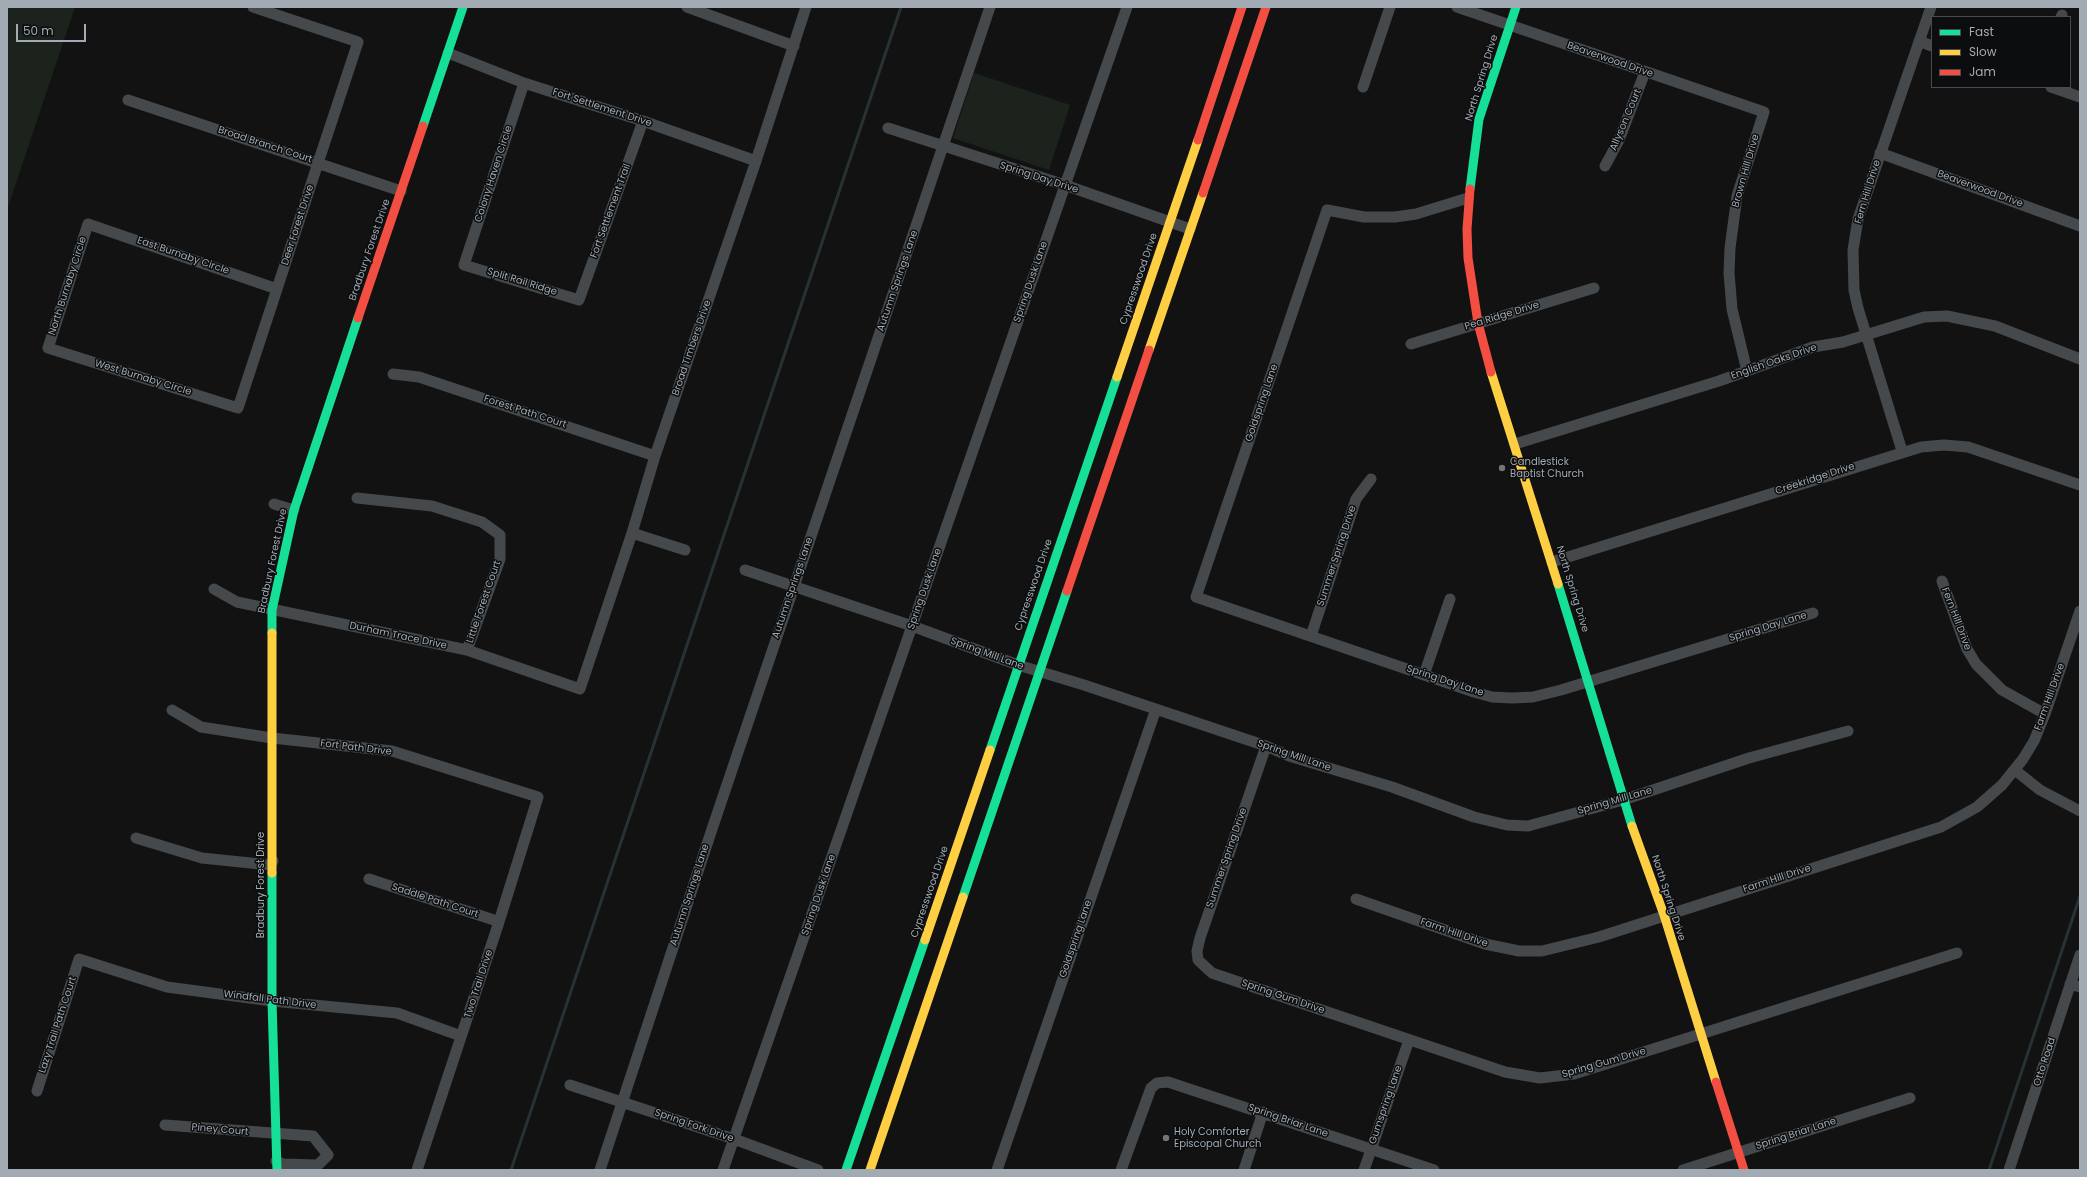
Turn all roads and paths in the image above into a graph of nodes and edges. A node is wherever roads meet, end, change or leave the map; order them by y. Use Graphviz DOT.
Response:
graph roads {
  1 [pos="253,7"];
  2 [pos="463,7"];
  3 [pos="687,7"];
  4 [pos="806,7"];
  5 [pos="990,7"];
  6 [pos="1127,7"];
  7 [pos="1242,7"];
  8 [pos="1266,7"];
  9 [pos="1390,7"];
  10 [pos="1457,7"];
  11 [pos="1516,7"];
  12 [pos="1931,7"];
  13 [pos="1510,25"];
  14 [pos="1919,41"];
  15 [pos="794,46"];
  16 [pos="1931,46"];
  17 [pos="448,53"];
  18 [pos="1645,72"];
  19 [pos="524,83"];
  20 [pos="1363,87"];
  21 [pos="2054,88"];
  22 [pos="2080,96"];
  23 [pos="128,100"];
  24 [pos="1764,112"];
  25 [pos="643,121"];
  26 [pos="888,128"];
  27 [pos="942,147"];
  28 [pos="1880,153"];
  29 [pos="756,161"];
  30 [pos="318,163"];
  31 [pos="1605,166"];
  32 [pos="1065,186"];
  33 [pos="401,190"];
  34 [pos="1468,198"];
  35 [pos="1170,223"];
  36 [pos="88,224"];
  37 [pos="2080,226"];
  38 [pos="1190,229"];
  39 [pos="464,265"];
  40 [pos="1594,288"];
  41 [pos="277,289"];
  42 [pos="579,300"];
  43 [pos="1478,323"];
  44 [pos="1866,334"];
  45 [pos="1411,344"];
  46 [pos="48,348"];
  47 [pos="2080,359"];
  48 [pos="1747,371"];
  49 [pos="393,374"];
  50 [pos="238,408"];
  51 [pos="1515,444"];
  52 [pos="1105,447"];
  53 [pos="1902,451"];
  54 [pos="655,456"];
  55 [pos="1371,479"];
  56 [pos="2080,486"];
  57 [pos="357,498"];
  58 [pos="274,504"];
  59 [pos="294,510"];
  60 [pos="632,533"];
  61 [pos="685,550"];
  62 [pos="1552,562"];
  63 [pos="745,570"];
  64 [pos="1942,581"];
  65 [pos="794,586"];
  66 [pos="214,589"];
  67 [pos="1196,597"];
  68 [pos="1450,599"];
  69 [pos="272,610"];
  70 [pos="2080,611"];
  71 [pos="1812,613"];
  72 [pos="912,626"];
  73 [pos="1310,636"];
  74 [pos="467,650"];
  75 [pos="1018,665"];
  76 [pos="1040,672"];
  77 [pos="1424,675"];
  78 [pos="1589,682"];
  79 [pos="580,689"];
  80 [pos="1156,709"];
  81 [pos="172,710"];
  82 [pos="2045,714"];
  83 [pos="1848,731"];
  84 [pos="272,738"];
  85 [pos="1266,746"];
  86 [pos="2015,770"];
  87 [pos="538,797"];
  88 [pos="1623,800"];
  89 [pos="2080,811"];
  90 [pos="136,838"];
  91 [pos="273,860"];
  92 [pos="369,879"];
  93 [pos="1356,899"];
  94 [pos="1664,915"];
  95 [pos="498,925"];
  96 [pos="939,933"];
  97 [pos="1957,953"];
  98 [pos="2080,955"];
  99 [pos="79,959"];
  100 [pos="1207,968"];
  101 [pos="2075,985"];
  102 [pos="272,1001"];
  103 [pos="1700,1034"];
  104 [pos="461,1036"];
  105 [pos="1409,1040"];
  106 [pos="570,1085"];
  107 [pos="37,1091"];
  108 [pos="1910,1098"];
  109 [pos="622,1101"];
  110 [pos="1263,1112"];
  111 [pos="165,1125"];
  112 [pos="275,1134"];
  113 [pos="734,1139"];
  114 [pos="1371,1149"];
  115 [pos="1738,1152"];
  116 [pos="276,1165"];
  117 [pos="416,1170"];
  118 [pos="600,1170"];
  119 [pos="723,1170"];
  120 [pos="818,1170"];
  121 [pos="846,1170"];
  122 [pos="870,1170"];
  123 [pos="998,1170"];
  124 [pos="1121,1170"];
  125 [pos="1244,1170"];
  126 [pos="1364,1170"];
  127 [pos="1434,1170"];
  128 [pos="1682,1170"];
  129 [pos="1744,1170"];
  130 [pos="2009,1170"];
  1 -- 30 [label="street, Deer Forest Drive"];
  2 -- 17 [label="main road, Bradbury Forest Drive"];
  3 -- 15 [label="street"];
  4 -- 15 [label="street, Broad Timbers Drive"];
  5 -- 27 [label="street, Autumn Springs Lane"];
  6 -- 32 [label="street, Spring Dusk Lane"];
  7 -- 35 [label="main road, Cypresswood Drive"];
  8 -- 38 [label="main road, Cypresswood Drive"];
  9 -- 20 [label="street"];
  10 -- 13 [label="street, Beaverwood Drive"];
  11 -- 13 [label="main road, North Spring Drive"];
  12 -- 14 [label="street, Fern Hill Drive"];
  13 -- 18 [label="street, Beaverwood Drive"];
  13 -- 34 [label="main road, North Spring Drive"];
  14 -- 16 [label="street"];
  14 -- 28 [label="street, Fern Hill Drive"];
  15 -- 29 [label="street, Broad Timbers Drive"];
  17 -- 19 [label="street, Fort Settlement Drive"];
  17 -- 33 [label="main road, Bradbury Forest Drive"];
  18 -- 24 [label="street, Beaverwood Drive"];
  18 -- 31 [label="street, Allyson Court"];
  19 -- 25 [label="street, Fort Settlement Drive"];
  19 -- 39 [label="street, Colony Haven Circle"];
  21 -- 22 [label="street"];
  23 -- 30 [label="street, Broad Branch Court"];
  24 -- 48 [label="street, Brown Hill Drive"];
  25 -- 29 [label="street, Fort Settlement Drive"];
  25 -- 42 [label="street, Fort Settlement Trail"];
  26 -- 27 [label="street, Spring Day Drive"];
  27 -- 32 [label="street, Spring Day Drive"];
  27 -- 65 [label="street, Autumn Springs Lane"];
  28 -- 37 [label="street, Beaverwood Drive"];
  28 -- 44 [label="street, Fern Hill Drive"];
  29 -- 54 [label="street, Broad Timbers Drive"];
  30 -- 33 [label="street, Broad Branch Court"];
  30 -- 41 [label="street, Deer Forest Drive"];
  32 -- 35 [label="street, Spring Day Drive"];
  32 -- 72 [label="street, Spring Dusk Lane"];
  33 -- 59 [label="main road, Bradbury Forest Drive"];
  34 -- 43 [label="main road, North Spring Drive"];
  34 -- 67 [label="street, Goldspring Lane"];
  35 -- 38 [label="street, Spring Day Drive"];
  35 -- 52 [label="main road, Cypresswood Drive"];
  36 -- 41 [label="street, East Burnaby Circle"];
  36 -- 46 [label="street, North Burnaby Circle"];
  38 -- 52 [label="main road, Cypresswood Drive"];
  39 -- 42 [label="street, Split Rail Ridge"];
  40 -- 43 [label="street, Pea Ridge Drive"];
  41 -- 50 [label="street, Deer Forest Drive"];
  43 -- 45 [label="street, Pea Ridge Drive"];
  43 -- 51 [label="main road, North Spring Drive"];
  44 -- 47 [label="street, English Oaks Drive"];
  44 -- 48 [label="street, English Oaks Drive"];
  44 -- 53 [label="street, Fern Hill Drive"];
  46 -- 50 [label="street, West Burnaby Circle"];
  48 -- 51 [label="street, English Oaks Drive"];
  49 -- 54 [label="street, Forest Path Court"];
  51 -- 62 [label="main road, North Spring Drive"];
  52 -- 75 [label="main road, Cypresswood Drive"];
  52 -- 76 [label="main road, Cypresswood Drive"];
  53 -- 56 [label="street, Creekridge Drive"];
  53 -- 62 [label="street, Creekridge Drive"];
  54 -- 60 [label="street, Broad Timbers Drive"];
  55 -- 73 [label="street, Summer Spring Drive"];
  57 -- 74 [label="street, Little Forest Court"];
  58 -- 59 [label="street"];
  59 -- 69 [label="main road, Bradbury Forest Drive"];
  60 -- 61 [label="street"];
  60 -- 79 [label="street, Broad Timbers Drive"];
  62 -- 78 [label="main road, North Spring Drive"];
  63 -- 65 [label="street, Spring Mill Lane"];
  64 -- 82 [label="street, Fern Hill Drive"];
  65 -- 72 [label="street, Spring Mill Lane"];
  65 -- 109 [label="street, Autumn Springs Lane"];
  66 -- 69 [label="street, Durham Trace Drive"];
  67 -- 73 [label="street, Spring Day Lane"];
  68 -- 77 [label="street"];
  69 -- 74 [label="street, Durham Trace Drive"];
  69 -- 84 [label="main road, Bradbury Forest Drive"];
  70 -- 82 [label="street, Farm Hill Drive"];
  71 -- 78 [label="street, Spring Day Lane"];
  72 -- 75 [label="street, Spring Mill Lane"];
  72 -- 113 [label="street, Spring Dusk Lane"];
  73 -- 77 [label="street, Spring Day Lane"];
  74 -- 79 [label="street, Durham Trace Drive"];
  75 -- 76 [label="street, Spring Mill Lane"];
  75 -- 96 [label="main road, Cypresswood Drive"];
  76 -- 80 [label="street, Spring Mill Lane"];
  76 -- 96 [label="main road, Cypresswood Drive"];
  77 -- 78 [label="street, Spring Day Lane"];
  78 -- 88 [label="main road, North Spring Drive"];
  80 -- 85 [label="street, Spring Mill Lane"];
  80 -- 123 [label="street, Goldspring Lane"];
  81 -- 84 [label="street, Fort Path Drive"];
  82 -- 86 [label="street, Farm Hill Drive"];
  83 -- 88 [label="street, Spring Mill Lane"];
  84 -- 87 [label="street, Fort Path Drive"];
  84 -- 91 [label="main road, Bradbury Forest Drive"];
  85 -- 88 [label="street, Spring Mill Lane"];
  85 -- 100 [label="street, Summer Spring Drive"];
  86 -- 89 [label="street"];
  86 -- 94 [label="street, Farm Hill Drive"];
  87 -- 95 [label="street, Two Trail Drive"];
  88 -- 94 [label="main road, North Spring Drive"];
  90 -- 91 [label="street"];
  91 -- 102 [label="main road, Bradbury Forest Drive"];
  92 -- 95 [label="street, Saddle Path Court"];
  93 -- 94 [label="street, Farm Hill Drive"];
  94 -- 103 [label="main road, North Spring Drive"];
  95 -- 104 [label="street, Two Trail Drive"];
  96 -- 121 [label="main road, Cypresswood Drive"];
  96 -- 122 [label="main road, Cypresswood Drive"];
  97 -- 103 [label="street, Spring Gum Drive"];
  98 -- 101 [label="street, Otto Road"];
  99 -- 102 [label="street, Windfall Path Drive"];
  99 -- 107 [label="street, Lazy Trail Path Court"];
  100 -- 105 [label="street, Spring Gum Drive"];
  101 -- 130 [label="street, Otto Road"];
  102 -- 104 [label="street, Windfall Path Drive"];
  102 -- 112 [label="main road, Bradbury Forest Drive"];
  103 -- 105 [label="street, Spring Gum Drive"];
  103 -- 115 [label="main road, North Spring Drive"];
  104 -- 117 [label="street, Two Trail Drive"];
  105 -- 114 [label="street, Gumspring Lane"];
  106 -- 109 [label="street, Spring Fork Drive"];
  108 -- 115 [label="street, Spring Briar Lane"];
  109 -- 113 [label="street, Spring Fork Drive"];
  109 -- 118 [label="street, Autumn Springs Lane"];
  110 -- 114 [label="street, Spring Briar Lane"];
  110 -- 124 [label="street, Spring Briar Lane"];
  110 -- 125 [label="street"];
  111 -- 112 [label="street, Piney Court"];
  112 -- 116 [label="main road, Bradbury Forest Drive"];
  112 -- 116 [label="street, Piney Court"];
  113 -- 119 [label="street, Spring Dusk Lane"];
  113 -- 120 [label="street, Spring Fork Drive"];
  114 -- 126 [label="street, Gumspring Lane"];
  114 -- 127 [label="street, Spring Briar Lane"];
  115 -- 128 [label="street, Spring Briar Lane"];
  115 -- 129 [label="main road, North Spring Drive"];
}
